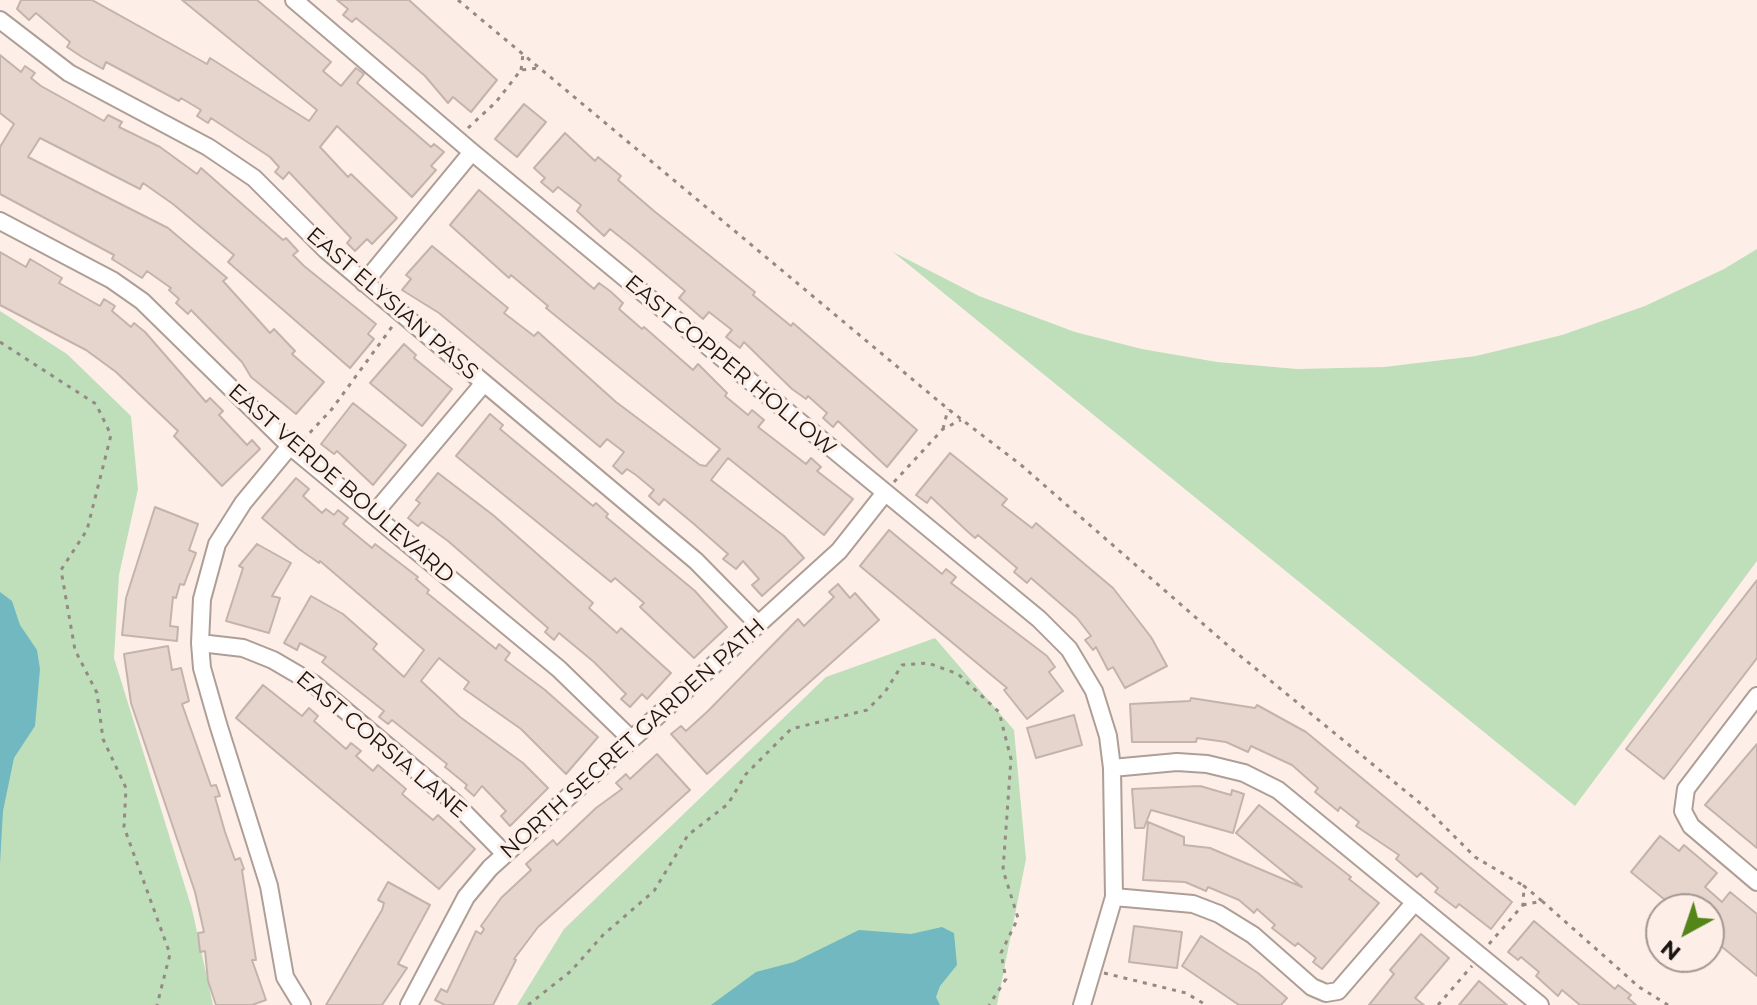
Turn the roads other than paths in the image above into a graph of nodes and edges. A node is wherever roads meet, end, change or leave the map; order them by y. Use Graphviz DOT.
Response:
graph roads {
  1 [pos="294,0"];
  2 [pos="0,20"];
  3 [pos="472,152"];
  4 [pos="0,221"];
  5 [pos="364,283"];
  6 [pos="484,383"];
  7 [pos="290,446"];
  8 [pos="884,494"];
  9 [pos="373,515"];
  10 [pos="759,625"];
  11 [pos="200,643"];
  12 [pos="1757,696"];
  13 [pos="630,738"];
  14 [pos="1112,768"];
  15 [pos="505,854"];
  16 [pos="1757,882"];
  17 [pos="1114,897"];
  18 [pos="1415,902"];
  19 [pos="302,1005"];
  20 [pos="409,1005"];
  21 [pos="1082,1005"];
  22 [pos="1540,1005"];
  1 -- 3 [label="street, EAST COPPER HOLLOW"];
  2 -- 5 [label="street, EAST ELYSIAN PASS"];
  3 -- 5 [label="street"];
  3 -- 8 [label="street, EAST COPPER HOLLOW"];
  4 -- 7 [label="street, EAST VERDE BOULEVARD"];
  5 -- 6 [label="street, EAST ELYSIAN PASS"];
  6 -- 9 [label="street"];
  6 -- 10 [label="street, EAST ELYSIAN PASS"];
  7 -- 9 [label="street, EAST VERDE BOULEVARD"];
  7 -- 11 [label="street"];
  8 -- 10 [label="street, NORTH SECRET GARDEN PATH"];
  8 -- 14 [label="street, EAST COPPER HOLLOW"];
  9 -- 13 [label="street, EAST VERDE BOULEVARD"];
  10 -- 13 [label="street, NORTH SECRET GARDEN PATH"];
  11 -- 15 [label="street, EAST CORSIA LANE"];
  11 -- 19 [label="street"];
  12 -- 16 [label="street"];
  13 -- 15 [label="street, NORTH SECRET GARDEN PATH"];
  14 -- 17 [label="street, EAST COPPER HOLLOW"];
  14 -- 18 [label="street"];
  15 -- 20 [label="street, NORTH SECRET GARDEN PATH"];
  17 -- 18 [label="street"];
  17 -- 21 [label="street, EAST COPPER HOLLOW"];
  18 -- 22 [label="street"];
}
